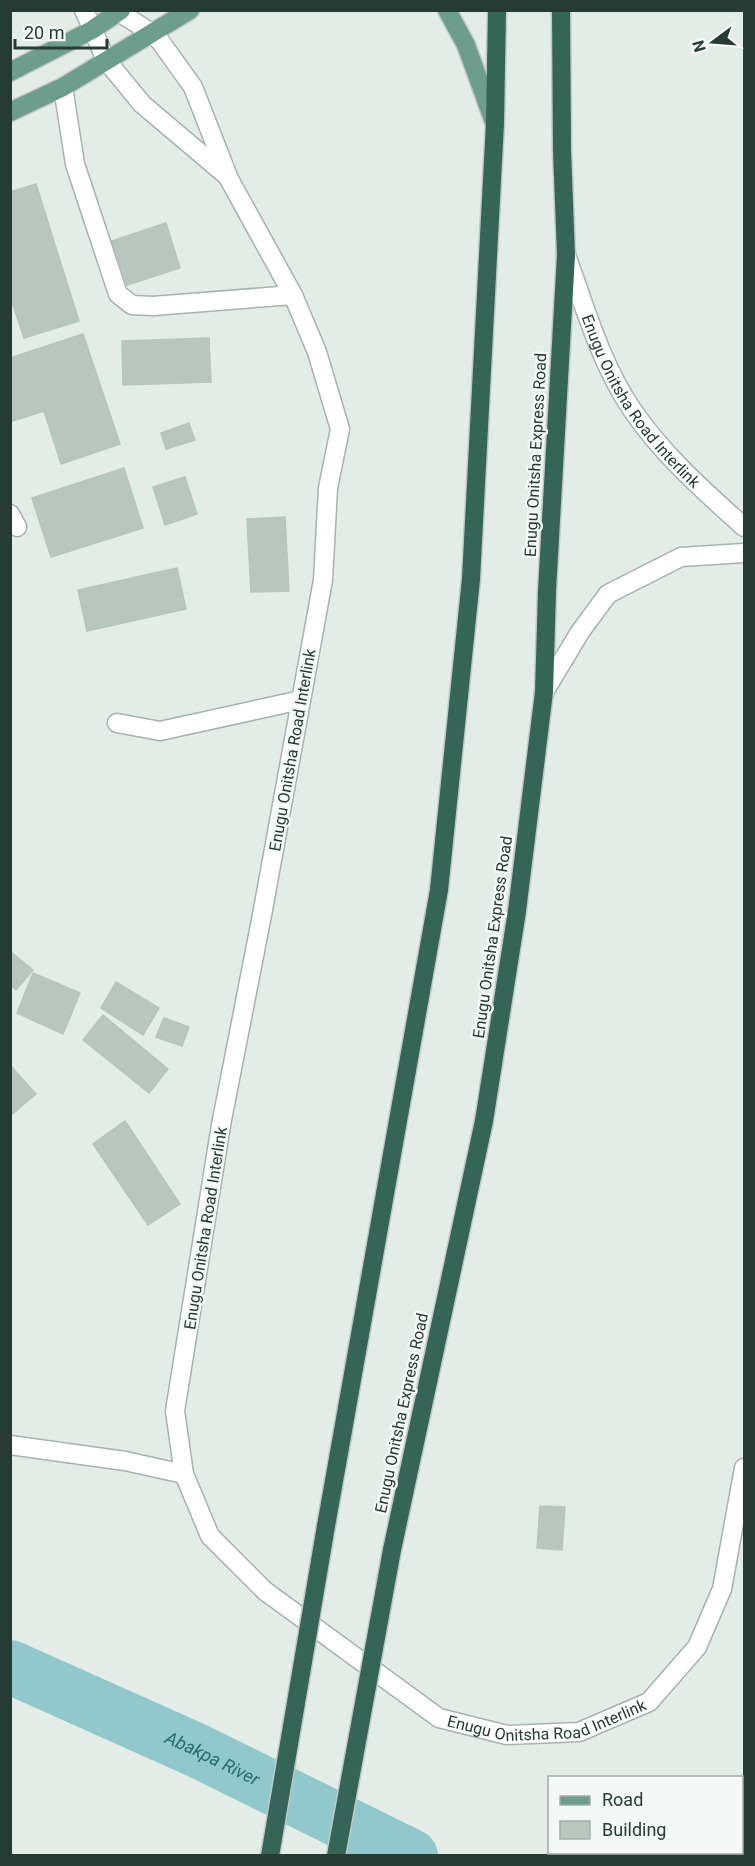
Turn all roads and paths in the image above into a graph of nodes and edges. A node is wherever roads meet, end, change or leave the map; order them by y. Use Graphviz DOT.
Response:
graph roads {
  1 [pos="84,10"];
  2 [pos="447,10"];
  3 [pos="497,10"];
  4 [pos="561,10"];
  5 [pos="118,11"];
  6 [pos="187,12"];
  7 [pos="92,30"];
  8 [pos="153,34"];
  9 [pos="106,60"];
  10 [pos="10,72"];
  11 [pos="63,87"];
  12 [pos="10,112"];
  13 [pos="495,123"];
  14 [pos="229,179"];
  15 [pos="566,255"];
  16 [pos="293,295"];
  17 [pos="744,527"];
  18 [pos="744,553"];
  19 [pos="544,692"];
  20 [pos="302,700"];
  21 [pos="117,723"];
  22 [pos="10,1445"];
  23 [pos="744,1468"];
  24 [pos="184,1474"];
  25 [pos="270,1856"];
  26 [pos="336,1856"];
  1 -- 7 [label="street, Enugu Onitsha Road Interlink"];
  2 -- 13 [label="main road"];
  3 -- 13 [label="highway"];
  4 -- 15 [label="highway, Enugu Onitsha Express Road"];
  5 -- 7 [label="main road"];
  5 -- 8 [label="street, Enugu Onitsha Road Interlink"];
  6 -- 8 [label="main road"];
  7 -- 9 [label="street, Enugu Onitsha Road Interlink"];
  7 -- 10 [label="main road"];
  8 -- 9 [label="main road"];
  8 -- 14 [label="street, Enugu Onitsha Road Interlink"];
  9 -- 11 [label="main road"];
  9 -- 14 [label="street, Enugu Onitsha Road Interlink"];
  11 -- 12 [label="main road"];
  11 -- 16 [label="street"];
  13 -- 25 [label="highway, bridge"];
  14 -- 16 [label="street, Enugu Onitsha Road Interlink"];
  15 -- 17 [label="street, Enugu Onitsha Road Interlink"];
  15 -- 19 [label="highway, Enugu Onitsha Express Road"];
  16 -- 20 [label="street, Enugu Onitsha Road Interlink"];
  18 -- 19 [label="street"];
  19 -- 26 [label="highway, Enugu Onitsha Express Road, bridge"];
  20 -- 21 [label="street"];
  20 -- 24 [label="street, Enugu Onitsha Road Interlink"];
  22 -- 24 [label="street"];
  23 -- 24 [label="street, Enugu Onitsha Road Interlink"];
}
